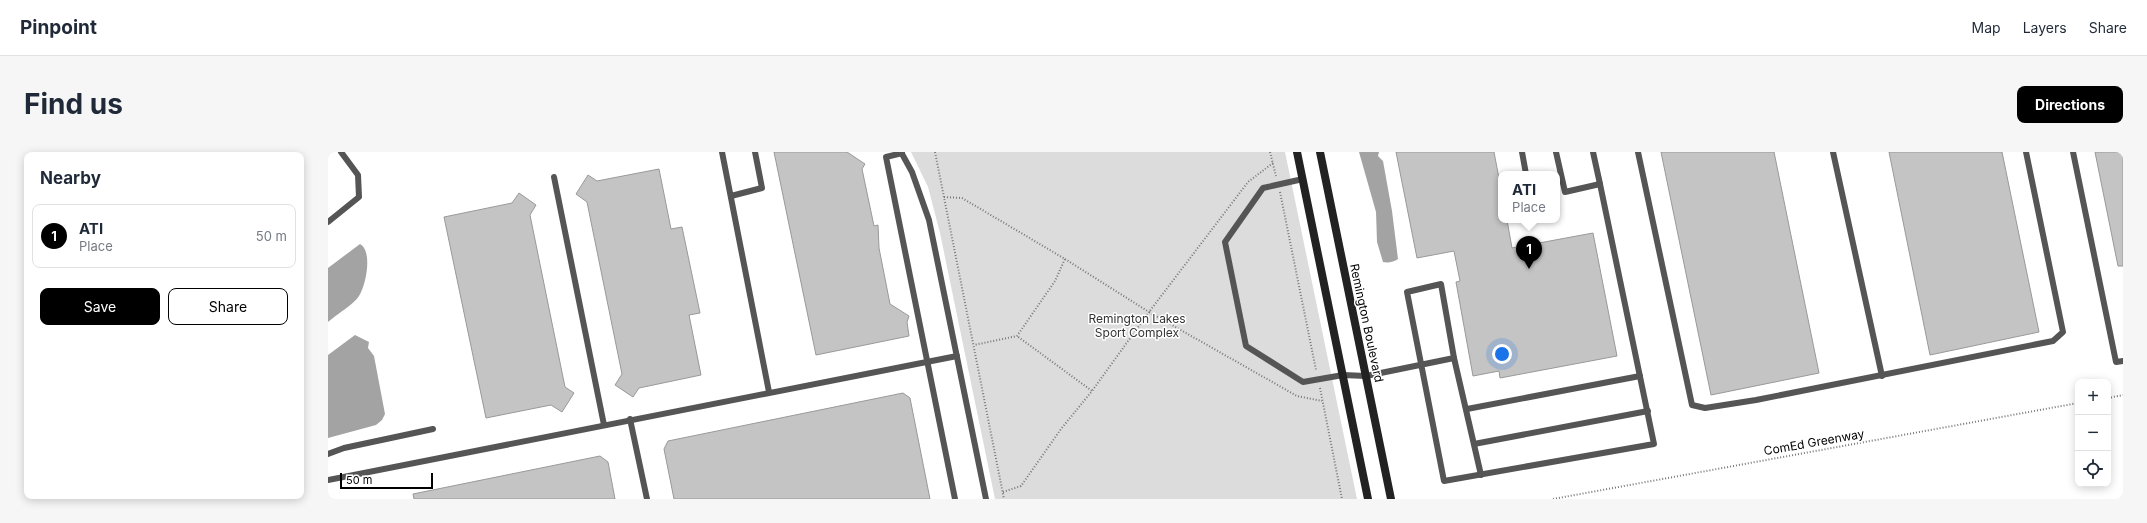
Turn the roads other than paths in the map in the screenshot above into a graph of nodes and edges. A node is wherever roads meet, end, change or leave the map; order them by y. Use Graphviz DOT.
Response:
graph roads {
  1 [pos="341,152"];
  2 [pos="722,152"];
  3 [pos="754,152"];
  4 [pos="1297,152"];
  5 [pos="1320,152"];
  6 [pos="1522,152"];
  7 [pos="1556,152"];
  8 [pos="1593,152"];
  9 [pos="1638,152"];
  10 [pos="1833,152"];
  11 [pos="2026,152"];
  12 [pos="2074,152"];
  13 [pos="901,153"];
  14 [pos="1525,171"];
  15 [pos="554,177"];
  16 [pos="1303,179"];
  17 [pos="1600,184"];
  18 [pos="1565,192"];
  19 [pos="1560,193"];
  20 [pos="731,196"];
  21 [pos="328,222"];
  22 [pos="957,356"];
  23 [pos="1454,358"];
  24 [pos="2123,361"];
  25 [pos="926,362"];
  26 [pos="1420,364"];
  27 [pos="1343,375"];
  28 [pos="1366,376"];
  29 [pos="1640,376"];
  30 [pos="1882,376"];
  31 [pos="769,392"];
  32 [pos="1467,409"];
  33 [pos="1648,411"];
  34 [pos="630,420"];
  35 [pos="604,425"];
  36 [pos="433,429"];
  37 [pos="1474,444"];
  38 [pos="328,454"];
  39 [pos="1481,475"];
  40 [pos="328,480"];
  41 [pos="647,499"];
  42 [pos="955,499"];
  43 [pos="986,499"];
  44 [pos="1368,499"];
  45 [pos="1391,499"];
  1 -- 21 [label="lane"];
  2 -- 20 [label="lane"];
  3 -- 20 [label="lane"];
  4 -- 16 [label="street"];
  5 -- 28 [label="street, Remington Boulevard"];
  6 -- 14 [label="lane"];
  7 -- 18 [label="lane"];
  8 -- 17 [label="lane"];
  9 -- 30 [label="lane"];
  10 -- 30 [label="lane"];
  11 -- 30 [label="lane"];
  12 -- 24 [label="lane"];
  13 -- 22 [label="lane"];
  13 -- 25 [label="lane"];
  15 -- 35 [label="lane"];
  16 -- 27 [label="street"];
  16 -- 27 [label="lane"];
  17 -- 18 [label="lane"];
  17 -- 29 [label="lane"];
  18 -- 19 [label="lane"];
  20 -- 31 [label="lane"];
  22 -- 25 [label="lane"];
  22 -- 43 [label="lane"];
  23 -- 26 [label="lane"];
  23 -- 26 [label="lane"];
  23 -- 32 [label="lane"];
  25 -- 31 [label="lane"];
  25 -- 42 [label="lane"];
  26 -- 28 [label="lane"];
  26 -- 39 [label="lane"];
  27 -- 28 [label="lane"];
  27 -- 44 [label="street"];
  28 -- 45 [label="street, Remington Boulevard"];
  29 -- 32 [label="lane"];
  29 -- 33 [label="lane"];
  31 -- 34 [label="lane"];
  32 -- 37 [label="lane"];
  33 -- 37 [label="lane"];
  33 -- 39 [label="lane"];
  34 -- 35 [label="lane"];
  34 -- 41 [label="lane"];
  35 -- 40 [label="lane"];
  36 -- 38 [label="lane"];
  37 -- 39 [label="lane"];
}
